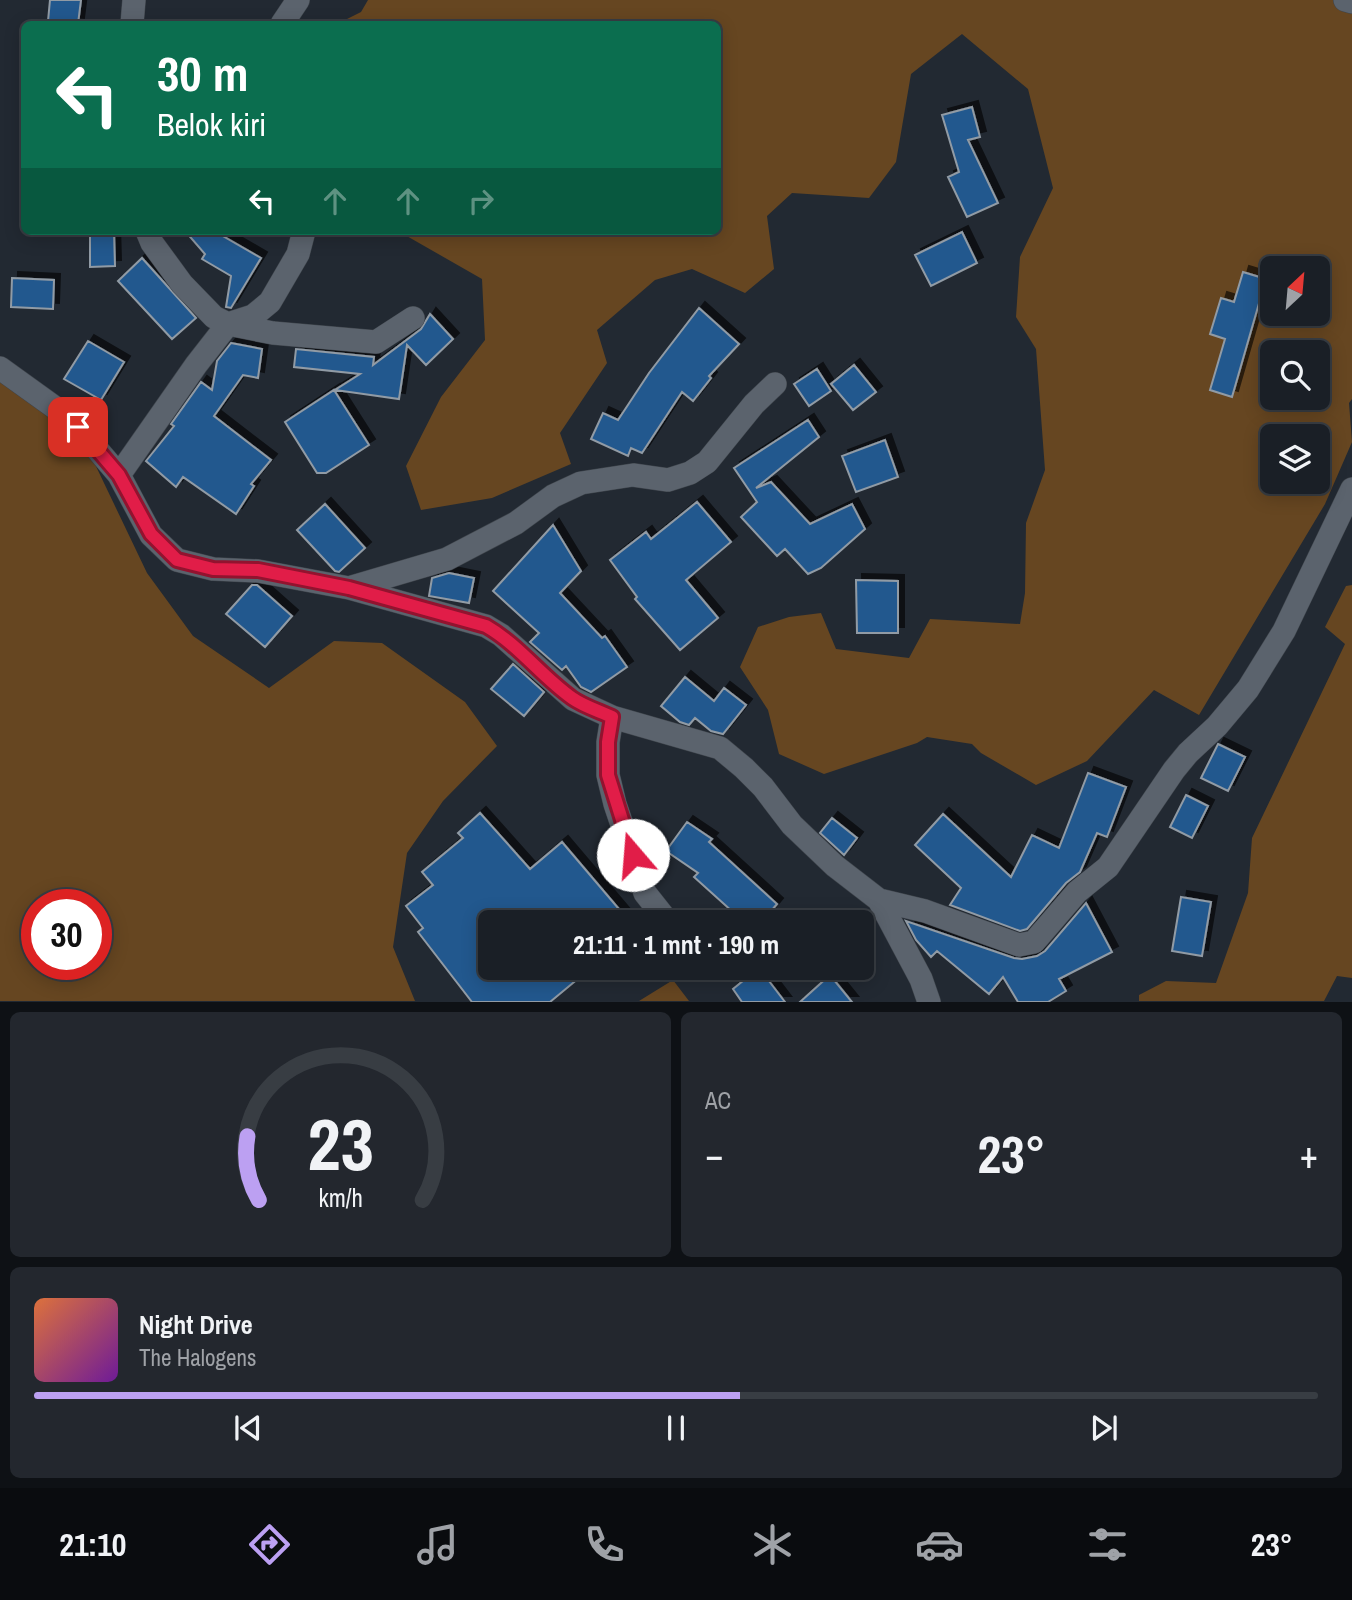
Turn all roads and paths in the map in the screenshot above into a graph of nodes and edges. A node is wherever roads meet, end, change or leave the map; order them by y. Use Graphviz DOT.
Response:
graph roads {
  1 [pos="134,0"];
  2 [pos="298,0"];
  3 [pos="1345,0"];
  4 [pos="1352,2"];
  5 [pos="132,21"];
  6 [pos="284,21"];
  7 [pos="149,235"];
  8 [pos="303,235"];
  9 [pos="413,318"];
  10 [pos="228,324"];
  11 [pos="0,368"];
  12 [pos="775,384"];
  13 [pos="119,475"];
  14 [pos="1352,489"];
  15 [pos="349,588"];
  16 [pos="612,717"];
  17 [pos="880,900"];
  18 [pos="658,910"];
  19 [pos="929,1002"];
  1 -- 5 [label="street"];
  2 -- 6 [label="street"];
  3 -- 4 [label="street"];
  7 -- 10 [label="street"];
  8 -- 10 [label="street"];
  9 -- 10 [label="street"];
  10 -- 13 [label="street"];
  11 -- 13 [label="street"];
  12 -- 15 [label="street"];
  13 -- 15 [label="street"];
  14 -- 17 [label="street"];
  15 -- 16 [label="street"];
  16 -- 17 [label="street"];
  16 -- 18 [label="street"];
  17 -- 19 [label="street"];
}
